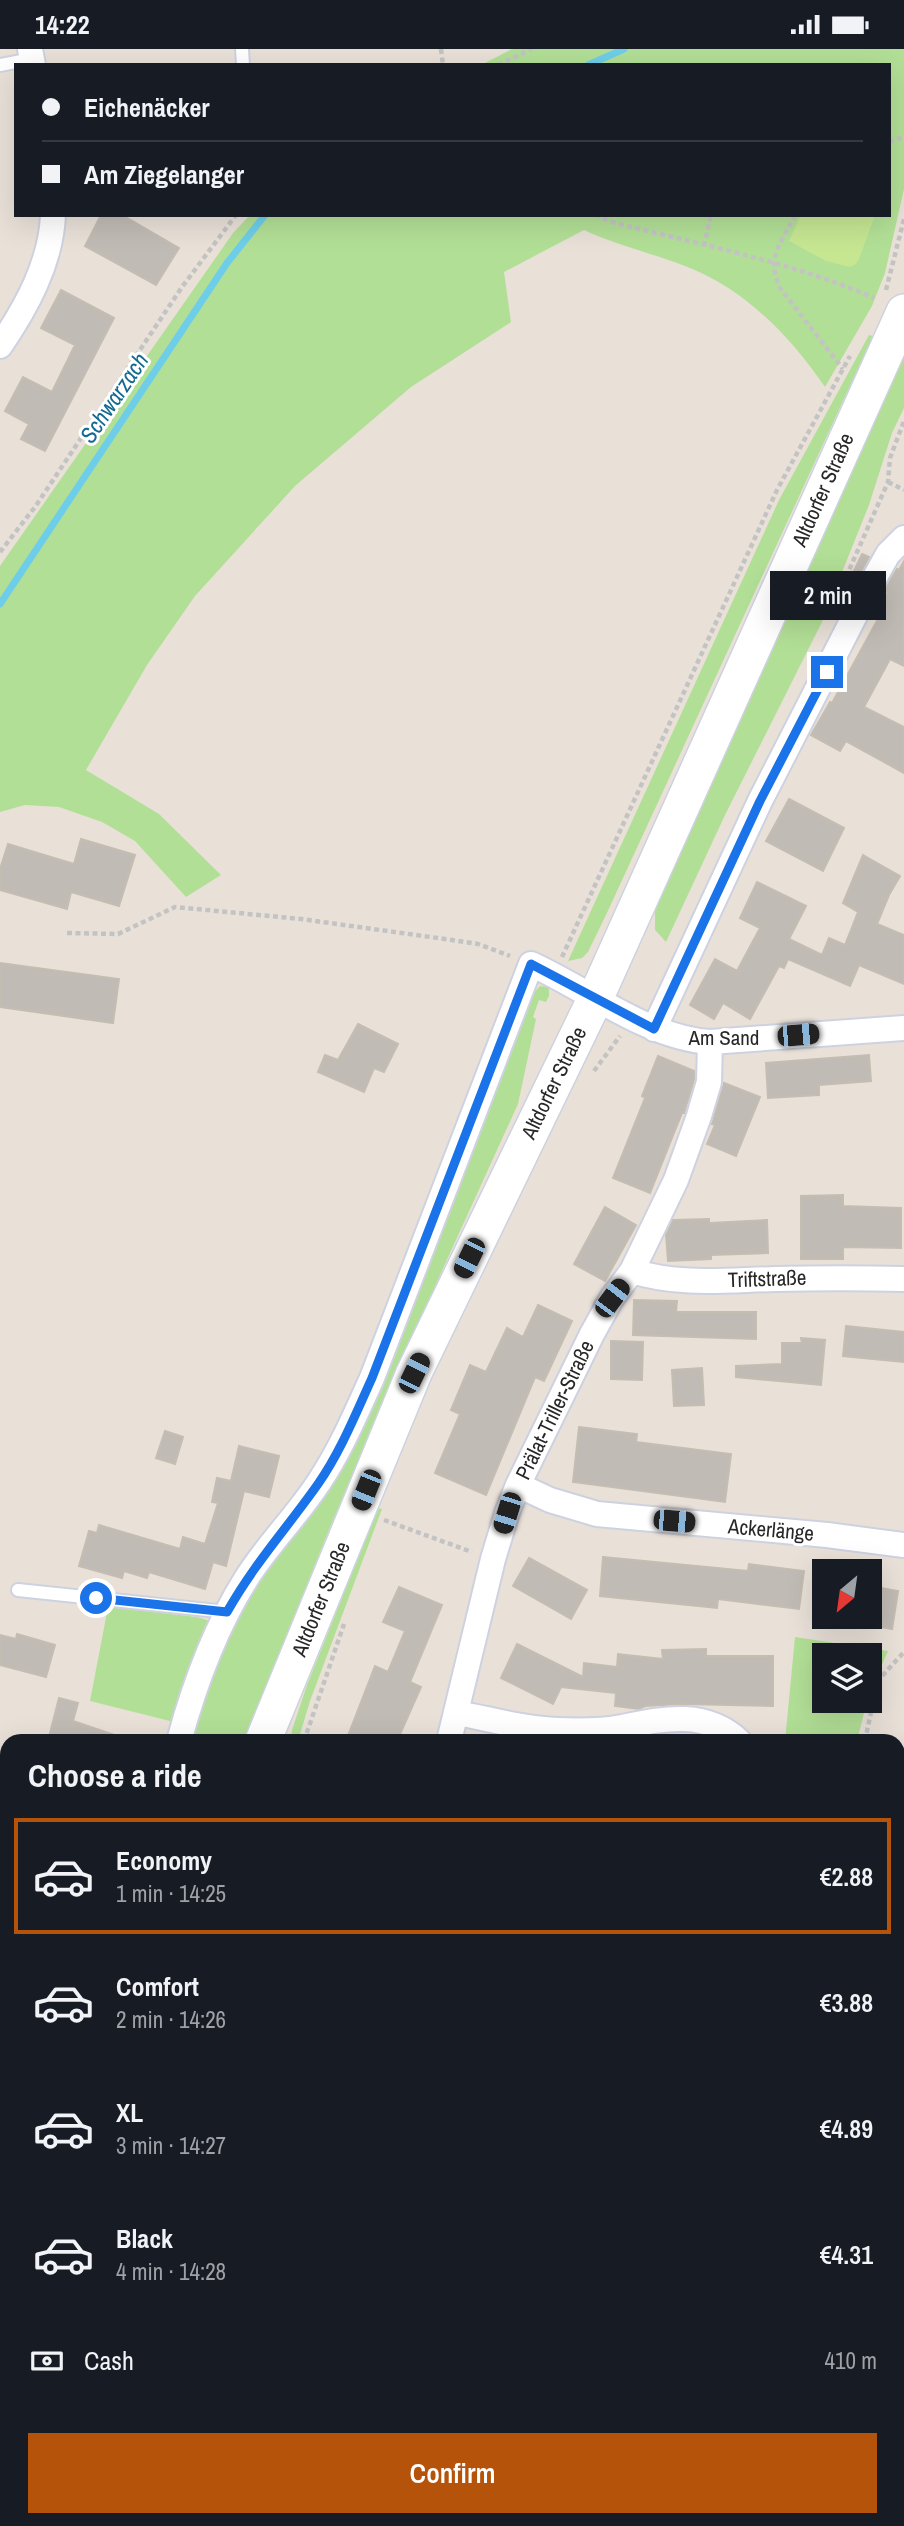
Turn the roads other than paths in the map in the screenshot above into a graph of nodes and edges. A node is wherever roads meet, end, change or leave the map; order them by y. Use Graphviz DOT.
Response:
graph roads {
  1 [pos="31,58"];
  2 [pos="0,65"];
  3 [pos="53,217"];
  4 [pos="887,303"];
  5 [pos="0,346"];
  6 [pos="904,538"];
  7 [pos="596,997"];
  8 [pos="644,1024"];
  9 [pos="904,1028"];
  10 [pos="710,1042"];
  11 [pos="632,1271"];
  12 [pos="904,1279"];
  13 [pos="519,1485"];
  14 [pos="904,1545"];
  15 [pos="18,1590"];
  16 [pos="227,1612"];
  17 [pos="457,1713"];
  18 [pos="181,1734"];
  19 [pos="266,1734"];
  20 [pos="451,1734"];
  21 [pos="728,1734"];
  1 -- 2 [label="lane"];
  3 -- 5 [label="street"];
  4 -- 7 [label="main road, Altdorfer Straße"];
  6 -- 8 [label="street"];
  7 -- 8 [label="street, Am Sand"];
  7 -- 16 [label="street, Am Sand"];
  7 -- 19 [label="main road, Altdorfer Straße"];
  8 -- 10 [label="street, Am Sand"];
  9 -- 10 [label="street, Am Sand"];
  10 -- 11 [label="street, Prälat-Triller-Straße"];
  11 -- 12 [label="street, Triftstraße"];
  11 -- 13 [label="street, Prälat-Triller-Straße"];
  13 -- 14 [label="street, Ackerlänge"];
  13 -- 17 [label="street, Prälat-Triller-Straße"];
  15 -- 16 [label="lane"];
  16 -- 18 [label="street"];
  17 -- 20 [label="street, Prälat-Triller-Straße"];
  17 -- 21 [label="street"];
}
